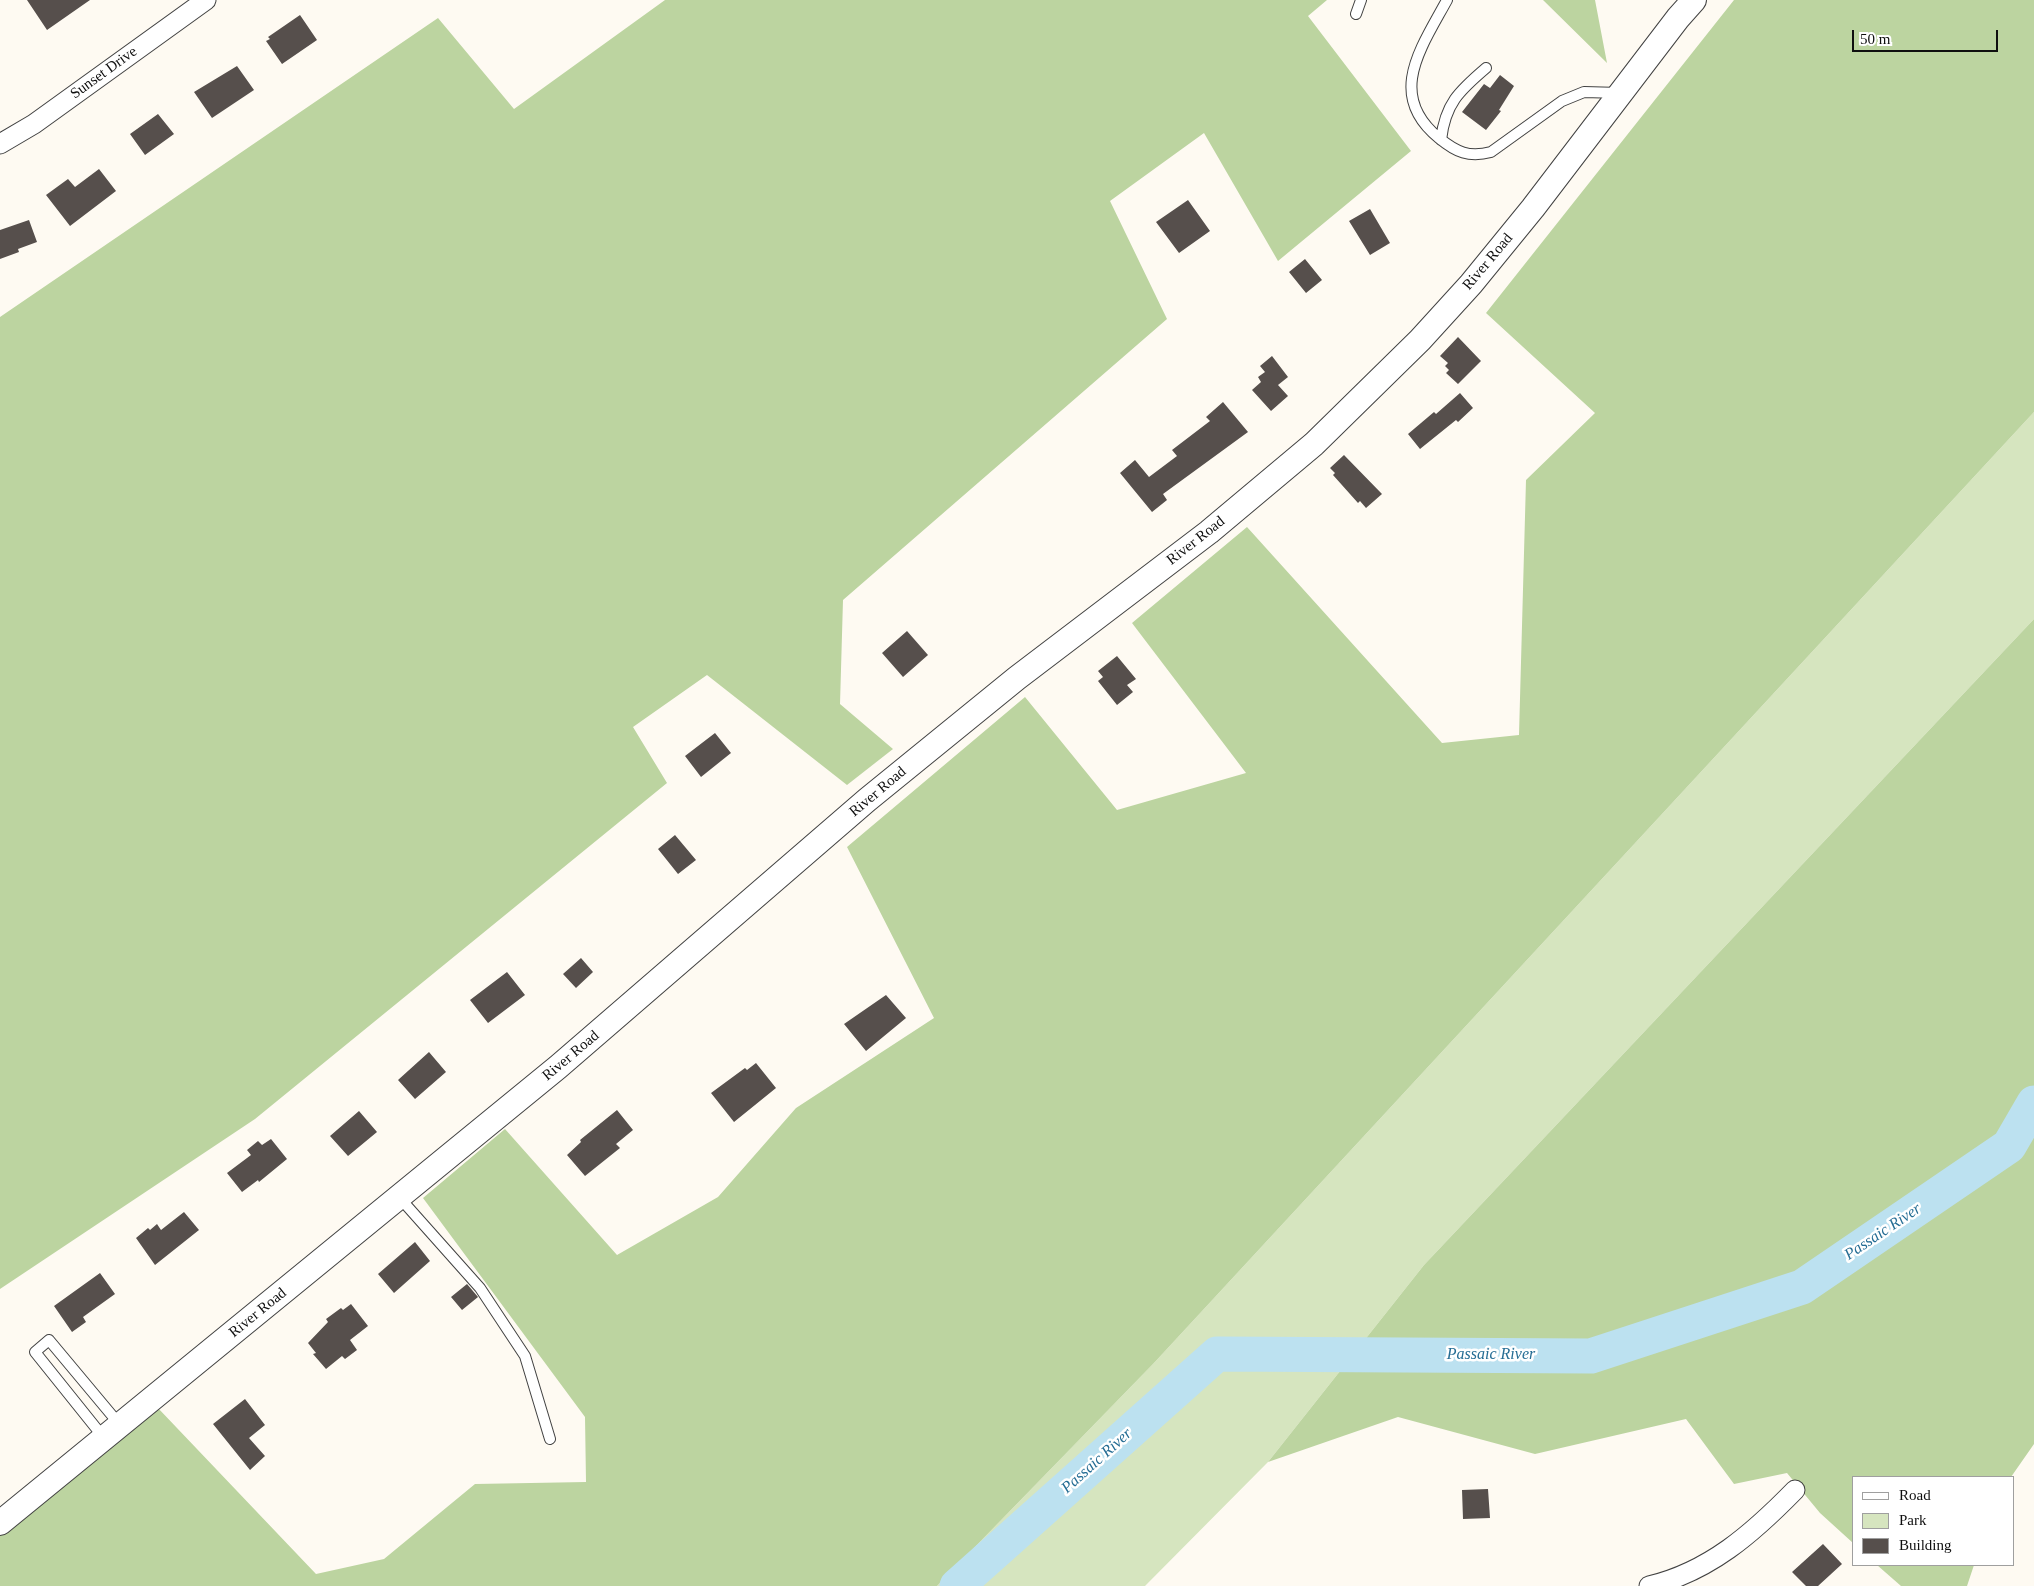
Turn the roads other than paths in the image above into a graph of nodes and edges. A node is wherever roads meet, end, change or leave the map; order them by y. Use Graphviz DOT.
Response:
graph roads {
  1 [pos="206,0"];
  2 [pos="1361,0"];
  3 [pos="1448,0"];
  4 [pos="1694,0"];
  5 [pos="1356,14"];
  6 [pos="1486,68"];
  7 [pos="1621,93"];
  8 [pos="1441,140"];
  9 [pos="0,144"];
  10 [pos="399,1197"];
  11 [pos="112,1432"];
  12 [pos="550,1439"];
  13 [pos="1795,1490"];
  14 [pos="0,1523"];
  15 [pos="1649,1586"];
  1 -- 9 [label="street, Sunset Drive"];
  2 -- 5 [label="lane"];
  3 -- 8 [label="lane"];
  4 -- 7 [label="street, River Road"];
  6 -- 8 [label="lane"];
  7 -- 8 [label="lane"];
  7 -- 10 [label="street, River Road"];
  10 -- 11 [label="street, River Road"];
  10 -- 12 [label="lane"];
  11 -- 11 [label="lane"];
  11 -- 14 [label="street, River Road"];
  13 -- 15 [label="street"];
}
